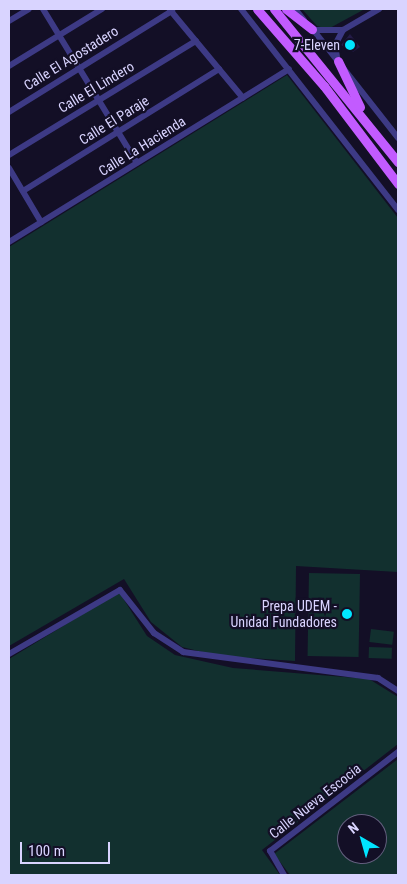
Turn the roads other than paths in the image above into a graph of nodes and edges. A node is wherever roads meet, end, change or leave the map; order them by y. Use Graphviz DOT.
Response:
graph roads {
  1 [pos="29,9"];
  2 [pos="42,9"];
  3 [pos="102,9"];
  4 [pos="241,9"];
  5 [pos="257,9"];
  6 [pos="274,9"];
  7 [pos="286,9"];
  8 [pos="295,9"];
  9 [pos="379,9"];
  10 [pos="171,10"];
  11 [pos="9,21"];
  12 [pos="312,29"];
  13 [pos="343,30"];
  14 [pos="59,35"];
  15 [pos="196,41"];
  16 [pos="338,61"];
  17 [pos="9,66"];
  18 [pos="78,68"];
  19 [pos="219,69"];
  20 [pos="289,70"];
  21 [pos="243,98"];
  22 [pos="98,100"];
  23 [pos="9,112"];
  24 [pos="365,119"];
  25 [pos="118,132"];
  26 [pos="398,138"];
  27 [pos="9,156"];
  28 [pos="398,162"];
  29 [pos="137,163"];
  30 [pos="9,168"];
  31 [pos="398,184"];
  32 [pos="23,191"];
  33 [pos="398,210"];
  34 [pos="41,222"];
  35 [pos="9,242"];
  36 [pos="9,654"];
  37 [pos="398,690"];
  38 [pos="398,752"];
  39 [pos="284,875"];
  1 -- 11 [label="street"];
  2 -- 14 [label="street"];
  3 -- 14 [label="street"];
  4 -- 20 [label="street"];
  5 -- 31 [label="main road"];
  6 -- 24 [label="main road"];
  7 -- 12 [label="main road"];
  8 -- 12 [label="street"];
  9 -- 13 [label="street"];
  10 -- 15 [label="street"];
  10 -- 18 [label="street, Calle El Agostadero"];
  12 -- 13 [label="street"];
  12 -- 16 [label="street"];
  13 -- 16 [label="street"];
  14 -- 17 [label="street"];
  14 -- 18 [label="street"];
  15 -- 19 [label="street"];
  15 -- 22 [label="street, Calle El Lindero"];
  16 -- 24 [label="main road"];
  16 -- 26 [label="street"];
  18 -- 22 [label="street"];
  18 -- 23 [label="street, Calle El Agostadero"];
  19 -- 21 [label="street"];
  19 -- 25 [label="street, Calle El Paraje"];
  20 -- 21 [label="street, Calle La Hacienda"];
  20 -- 33 [label="street"];
  21 -- 29 [label="street, Calle La Hacienda"];
  22 -- 25 [label="street"];
  22 -- 27 [label="street, Calle El Lindero"];
  24 -- 28 [label="main road"];
  25 -- 29 [label="street"];
  25 -- 32 [label="street, Calle El Paraje"];
  29 -- 34 [label="street, Calle La Hacienda"];
  30 -- 32 [label="street"];
  32 -- 34 [label="street"];
  34 -- 35 [label="street, Calle La Hacienda"];
  36 -- 37 [label="street"];
  38 -- 39 [label="street, Calle Nueva Escocia"];
}
